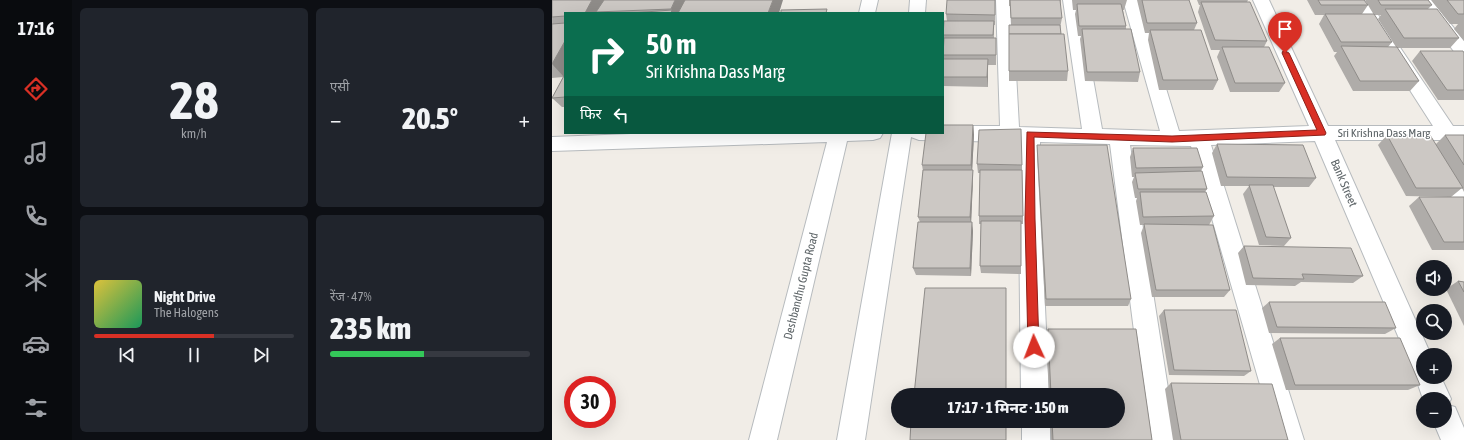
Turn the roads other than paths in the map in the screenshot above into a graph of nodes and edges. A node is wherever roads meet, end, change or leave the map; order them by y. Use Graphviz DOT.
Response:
graph roads {
  1 [pos="870,0"];
  2 [pos="918,0"];
  3 [pos="1004,0"];
  4 [pos="1070,0"];
  5 [pos="1132,0"];
  6 [pos="1261,0"];
  7 [pos="1360,0"];
  8 [pos="1424,0"];
  9 [pos="867,12"];
  10 [pos="917,12"];
  11 [pos="1464,53"];
  12 [pos="944,133"];
  13 [pos="1322,133"];
  14 [pos="1419,133"];
  15 [pos="1456,133"];
  16 [pos="813,134"];
  17 [pos="839,134"];
  18 [pos="902,134"];
  19 [pos="1020,134"];
  20 [pos="1093,136"];
  21 [pos="1119,138"];
  22 [pos="1199,138"];
  23 [pos="1172,139"];
  24 [pos="552,144"];
  25 [pos="1464,203"];
  26 [pos="1416,350"];
  27 [pos="1035,388"];
  28 [pos="1036,428"];
  29 [pos="1450,428"];
  30 [pos="763,440"];
  31 [pos="850,440"];
  32 [pos="1036,440"];
  33 [pos="1162,440"];
  34 [pos="1290,440"];
  35 [pos="1455,440"];
  1 -- 9 [label="street"];
  2 -- 10 [label="street"];
  3 -- 19 [label="street"];
  4 -- 20 [label="street"];
  5 -- 23 [label="street"];
  6 -- 13 [label="street, Bank Street"];
  7 -- 15 [label="street"];
  8 -- 11 [label="street"];
  12 -- 19 [label="street, Sri Krishna Dass Marg"];
  13 -- 14 [label="street, Sri Krishna Dass Marg"];
  13 -- 22 [label="street, Sri Krishna Dass Marg"];
  13 -- 26 [label="street, Bank Street"];
  14 -- 15 [label="street, Sri Krishna Dass Marg"];
  14 -- 25 [label="street"];
  16 -- 24 [label="street"];
  17 -- 30 [label="street, Deshbandhu Gupta Road"];
  18 -- 31 [label="street"];
  19 -- 20 [label="street, Sri Krishna Dass Marg"];
  19 -- 27 [label="street"];
  20 -- 21 [label="street, Sri Krishna Dass Marg"];
  21 -- 23 [label="street, Sri Krishna Dass Marg"];
  21 -- 33 [label="street"];
  22 -- 23 [label="street, Sri Krishna Dass Marg"];
  22 -- 34 [label="street"];
  28 -- 32 [label="street"];
  29 -- 35 [label="street"];
}
